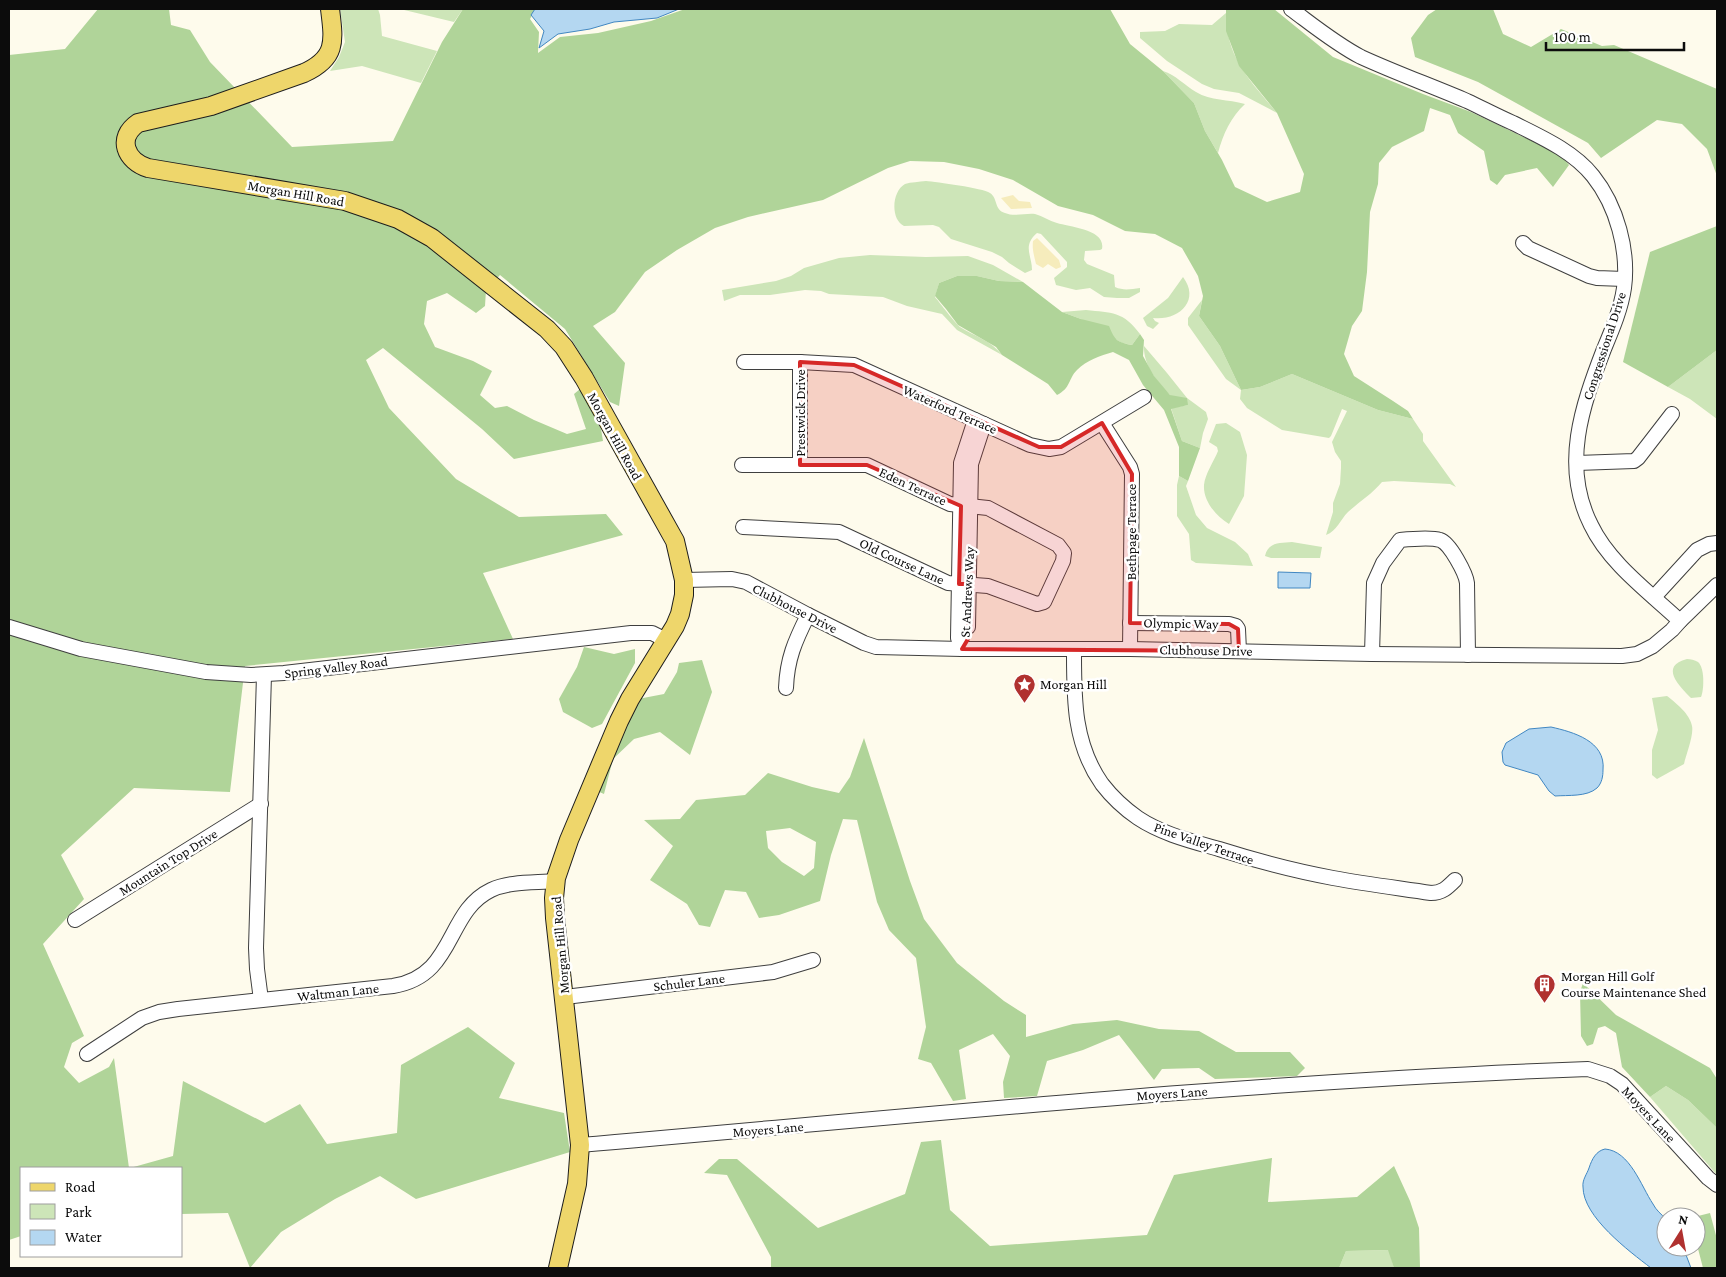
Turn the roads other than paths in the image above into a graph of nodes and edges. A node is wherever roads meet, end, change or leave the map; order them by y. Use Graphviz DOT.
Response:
graph roads {
  1 [pos="330,9"];
  2 [pos="1292,9"];
  3 [pos="1523,243"];
  4 [pos="1624,279"];
  5 [pos="744,362"];
  6 [pos="800,362"];
  7 [pos="1144,397"];
  8 [pos="1672,414"];
  9 [pos="980,422"];
  10 [pos="1102,423"];
  11 [pos="1577,463"];
  12 [pos="742,465"];
  13 [pos="800,465"];
  14 [pos="965,506"];
  15 [pos="743,527"];
  16 [pos="1717,543"];
  17 [pos="1063,561"];
  18 [pos="684,580"];
  19 [pos="964,584"];
  20 [pos="1717,585"];
  21 [pos="1654,597"];
  22 [pos="808,615"];
  23 [pos="1680,621"];
  24 [pos="1130,622"];
  25 [pos="9,627"];
  26 [pos="666,640"];
  27 [pos="962,649"];
  28 [pos="1074,649"];
  29 [pos="1130,649"];
  30 [pos="1238,651"];
  31 [pos="1372,654"];
  32 [pos="1468,655"];
  33 [pos="264,675"];
  34 [pos="786,688"];
  35 [pos="260,804"];
  36 [pos="1454,880"];
  37 [pos="556,881"];
  38 [pos="75,920"];
  39 [pos="813,960"];
  40 [pos="565,997"];
  41 [pos="261,1000"];
  42 [pos="87,1054"];
  43 [pos="580,1146"];
  44 [pos="1717,1185"];
  45 [pos="558,1268"];
  1 -- 18 [label="main road, Morgan Hill Road"];
  2 -- 4 [label="street, Congressional Drive"];
  3 -- 4 [label="street"];
  4 -- 11 [label="street, Congressional Drive"];
  5 -- 6 [label="street, Waterford Terrace"];
  6 -- 9 [label="street, Waterford Terrace"];
  6 -- 13 [label="street, Prestwick Drive"];
  7 -- 10 [label="street, Waterford Terrace"];
  8 -- 11 [label="street"];
  9 -- 10 [label="street, Waterford Terrace"];
  9 -- 14 [label="street, St Andrews Way"];
  10 -- 24 [label="street, Bethpage Terrace"];
  11 -- 21 [label="street, Congressional Drive"];
  12 -- 13 [label="street, Eden Terrace"];
  13 -- 14 [label="street, Eden Terrace"];
  14 -- 17 [label="street, Eden Terrace"];
  14 -- 19 [label="street, St Andrews Way"];
  15 -- 19 [label="street, Old Course Lane"];
  16 -- 21 [label="street"];
  17 -- 19 [label="street, Old Course Lane"];
  18 -- 22 [label="street, Clubhouse Drive"];
  18 -- 26 [label="main road, Morgan Hill Road"];
  19 -- 27 [label="street, St Andrews Way"];
  20 -- 23 [label="street, Clubhouse Drive"];
  21 -- 23 [label="street, Congressional Drive"];
  22 -- 27 [label="street, Clubhouse Drive"];
  22 -- 34 [label="street"];
  23 -- 32 [label="street, Clubhouse Drive"];
  24 -- 29 [label="street, Bethpage Terrace"];
  24 -- 30 [label="street, Olympic Way"];
  25 -- 33 [label="street, Spring Valley Road"];
  26 -- 33 [label="street, Spring Valley Road"];
  26 -- 37 [label="main road, Morgan Hill Road"];
  27 -- 28 [label="street, Clubhouse Drive"];
  28 -- 29 [label="street, Clubhouse Drive"];
  28 -- 36 [label="street, Pine Valley Terrace"];
  29 -- 30 [label="street, Clubhouse Drive"];
  30 -- 31 [label="street, Clubhouse Drive"];
  31 -- 32 [label="street, Clubhouse Drive"];
  31 -- 32 [label="street"];
  33 -- 35 [label="street"];
  35 -- 38 [label="street, Mountain Top Drive"];
  35 -- 41 [label="street"];
  37 -- 40 [label="main road, Morgan Hill Road"];
  37 -- 41 [label="street, Waltman Lane"];
  39 -- 40 [label="street, Schuler Lane"];
  40 -- 43 [label="main road, Morgan Hill Road"];
  41 -- 42 [label="street, Waltman Lane"];
  43 -- 44 [label="street, Moyers Lane"];
  43 -- 45 [label="main road, Morgan Hill Road"];
}
